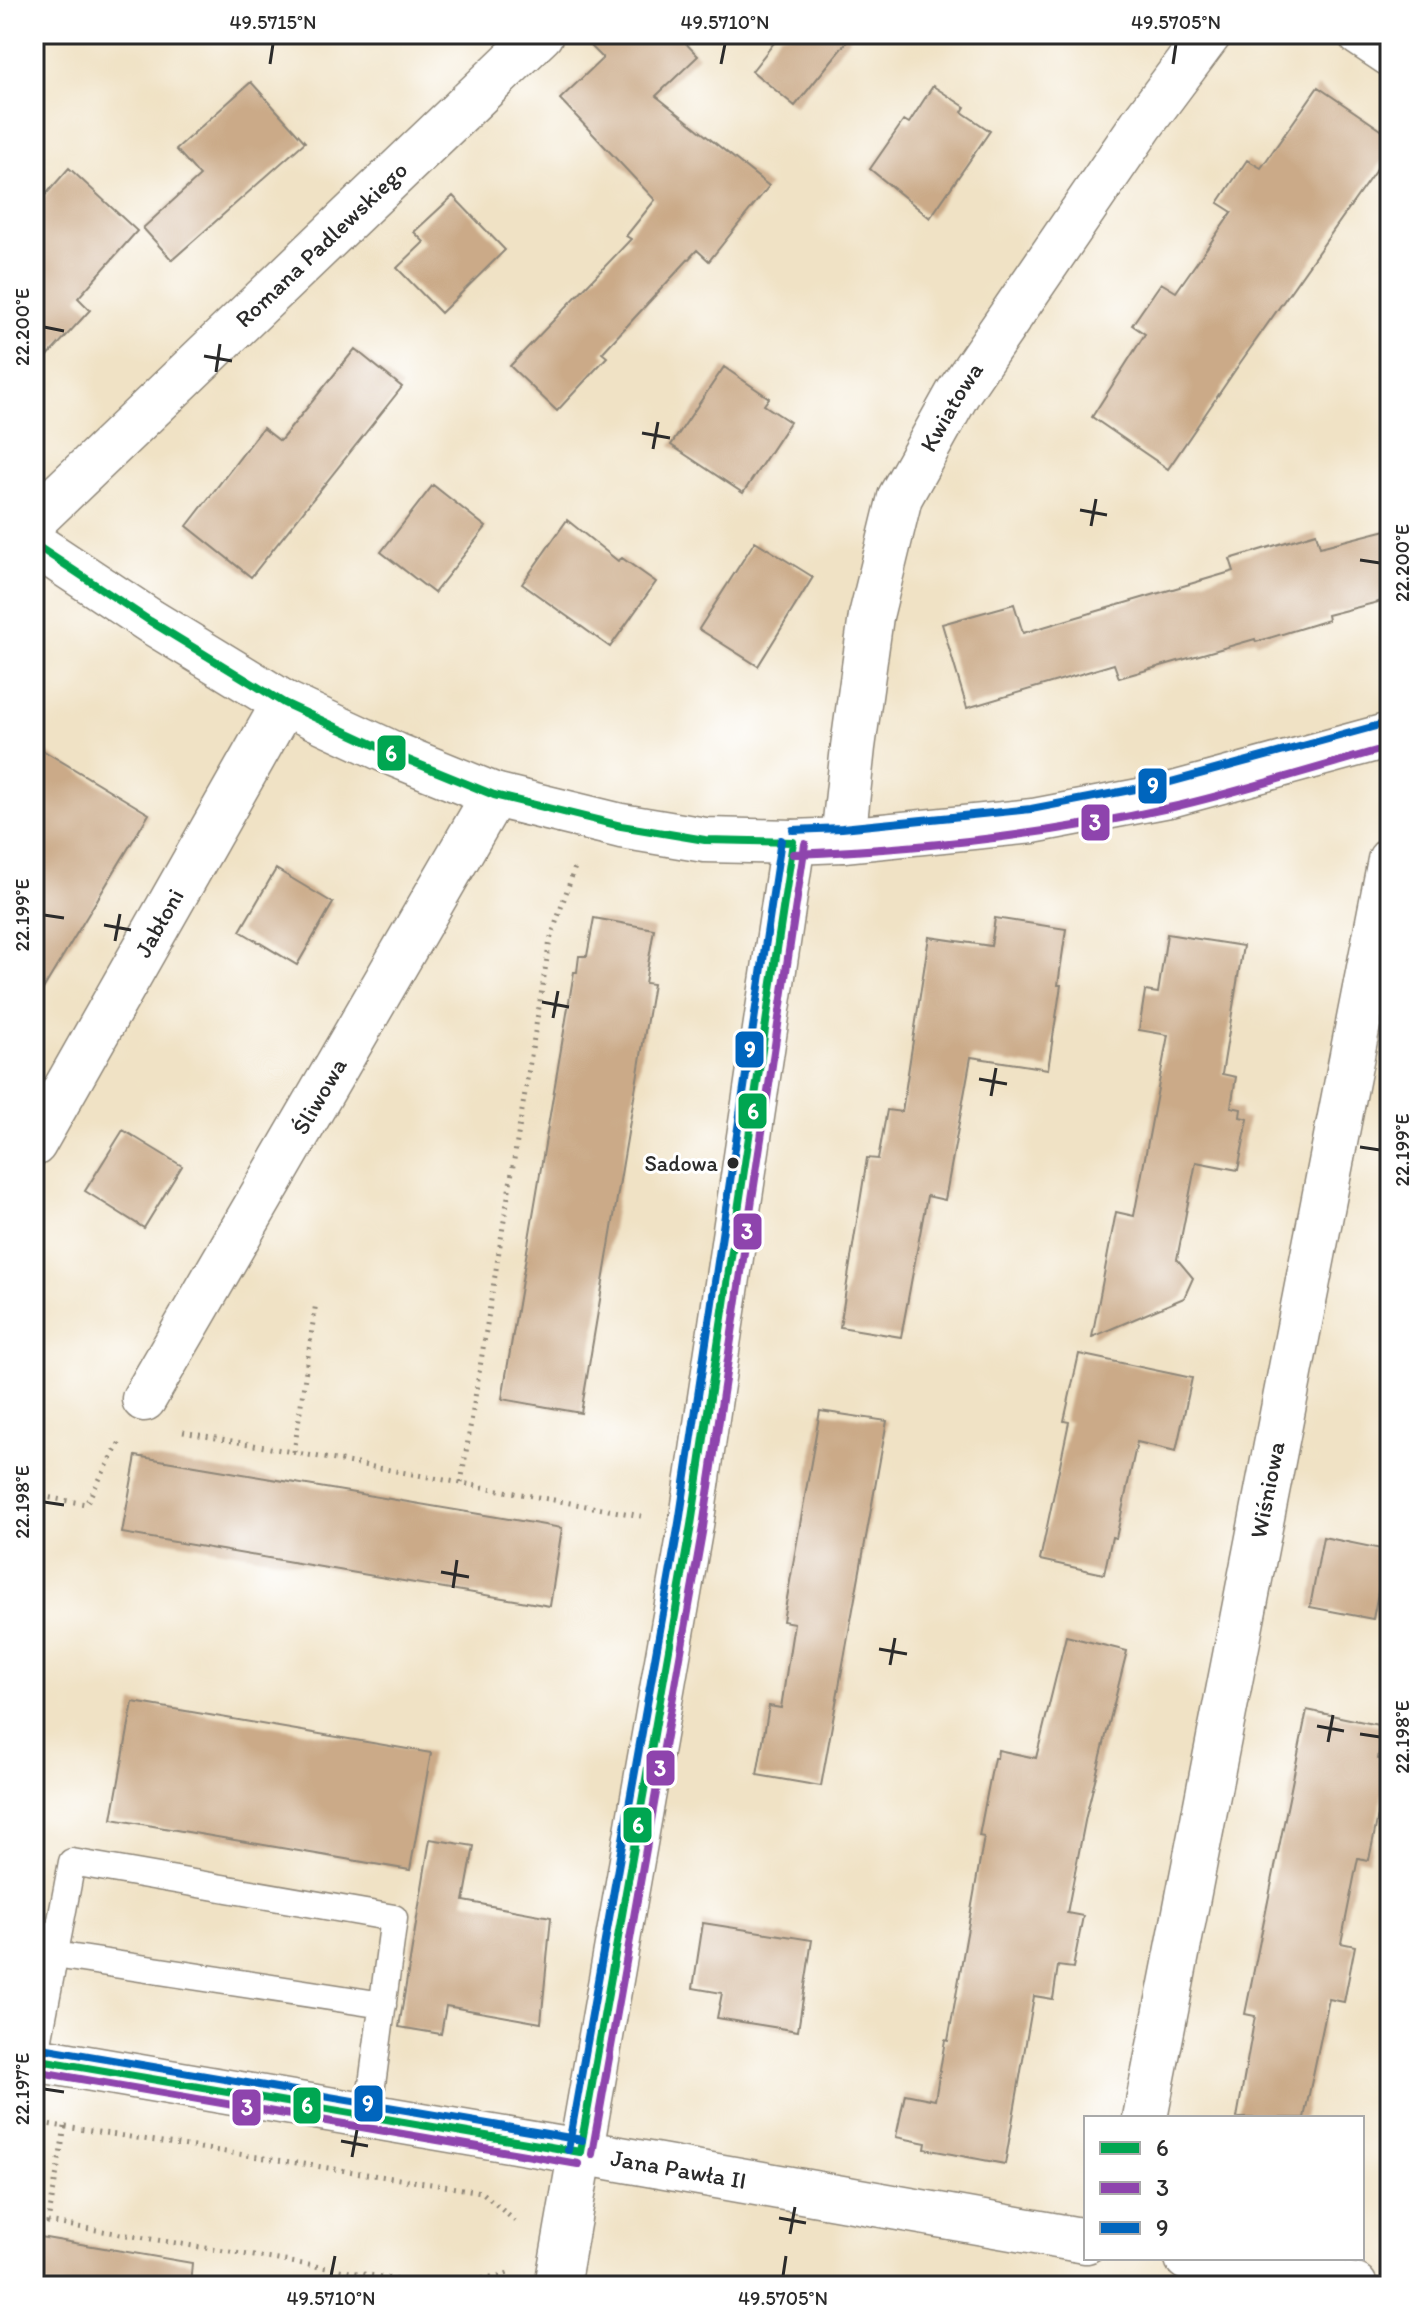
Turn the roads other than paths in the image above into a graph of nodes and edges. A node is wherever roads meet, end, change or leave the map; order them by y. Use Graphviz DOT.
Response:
graph roads {
  1 [pos="541,34"];
  2 [pos="1209,34"];
  3 [pos="1360,34"];
  4 [pos="1390,54"];
  5 [pos="34,520"];
  6 [pos="34,544"];
  7 [pos="284,703"];
  8 [pos="1390,735"];
  9 [pos="494,795"];
  10 [pos="843,840"];
  11 [pos="793,842"];
  12 [pos="1390,860"];
  13 [pos="34,1144"];
  14 [pos="137,1411"];
  15 [pos="55,1955"];
  16 [pos="383,2005"];
  17 [pos="34,2059"];
  18 [pos="368,2115"];
  19 [pos="1145,2116"];
  20 [pos="580,2152"];
  21 [pos="1084,2241"];
  22 [pos="1199,2260"];
  23 [pos="538,2278"];
  24 [pos="1355,2286"];
  1 -- 5 [label="street, Romana Padlewskiego"];
  2 -- 10 [label="street, Kwiatowa"];
  3 -- 4 [label="street"];
  6 -- 7 [label="street"];
  7 -- 9 [label="street"];
  7 -- 13 [label="street, Jabłoni"];
  8 -- 10 [label="street"];
  9 -- 11 [label="street"];
  9 -- 14 [label="street, Śliwowa"];
  10 -- 11 [label="street"];
  11 -- 20 [label="street"];
  12 -- 19 [label="street, Wiśniowa"];
  15 -- 16 [label="lane"];
  15 -- 16 [label="lane"];
  15 -- 17 [label="lane"];
  16 -- 18 [label="lane"];
  17 -- 18 [label="street, Jana Pawła II"];
  18 -- 20 [label="street, Jana Pawła II"];
  20 -- 21 [label="street, Jana Pawła II"];
  20 -- 23 [label="street"];
  22 -- 24 [label="street"];
}
